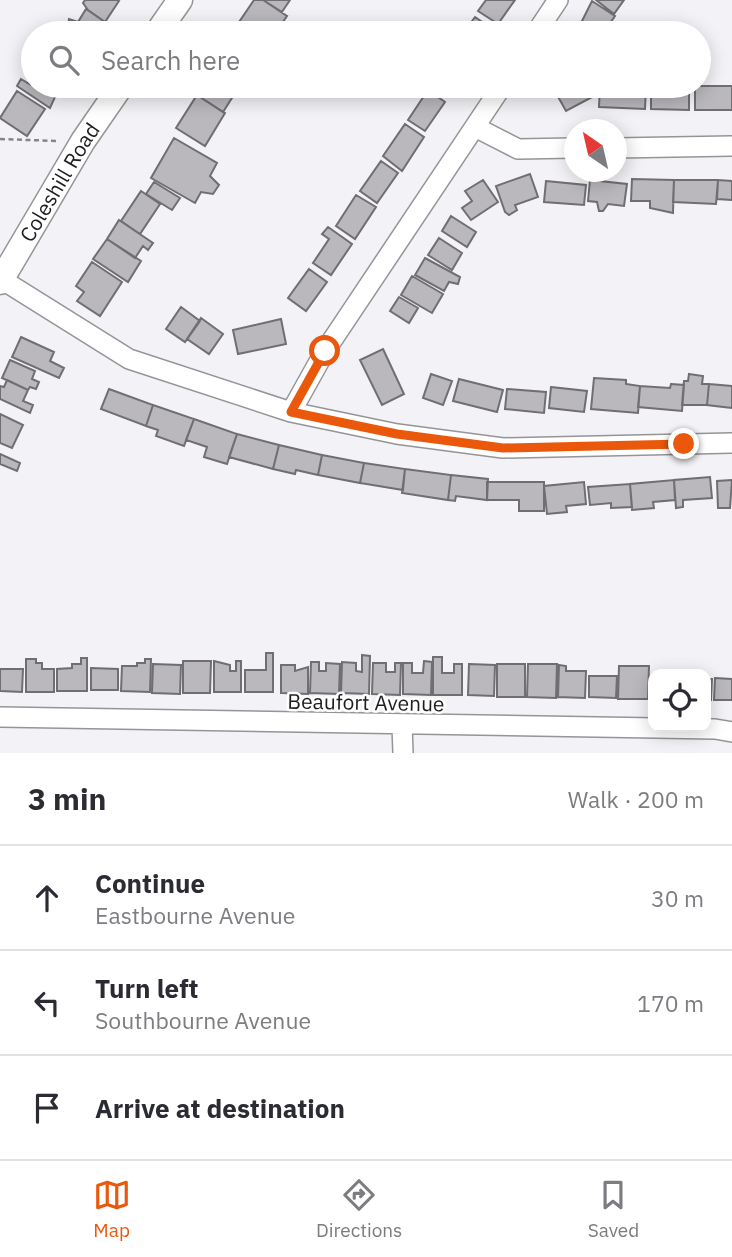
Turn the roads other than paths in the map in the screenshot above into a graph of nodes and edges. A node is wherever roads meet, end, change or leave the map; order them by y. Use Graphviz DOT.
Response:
graph roads {
  1 [pos="180,0"];
  2 [pos="558,0"];
  3 [pos="165,21"];
  4 [pos="544,21"];
  5 [pos="113,98"];
  6 [pos="494,98"];
  7 [pos="475,127"];
  8 [pos="732,146"];
  9 [pos="564,148"];
  10 [pos="627,148"];
  11 [pos="1,281"];
  12 [pos="291,412"];
  13 [pos="732,443"];
  14 [pos="0,717"];
  15 [pos="402,725"];
  16 [pos="732,732"];
  17 [pos="403,753"];
  1 -- 3 [label="main road"];
  2 -- 4 [label="street"];
  5 -- 11 [label="main road, Coleshill Road"];
  6 -- 7 [label="street"];
  7 -- 9 [label="street"];
  7 -- 12 [label="street"];
  8 -- 10 [label="street"];
  11 -- 12 [label="street"];
  12 -- 13 [label="street"];
  14 -- 15 [label="street, Beaufort Avenue"];
  15 -- 16 [label="street, Beaufort Avenue"];
  15 -- 17 [label="street"];
}
